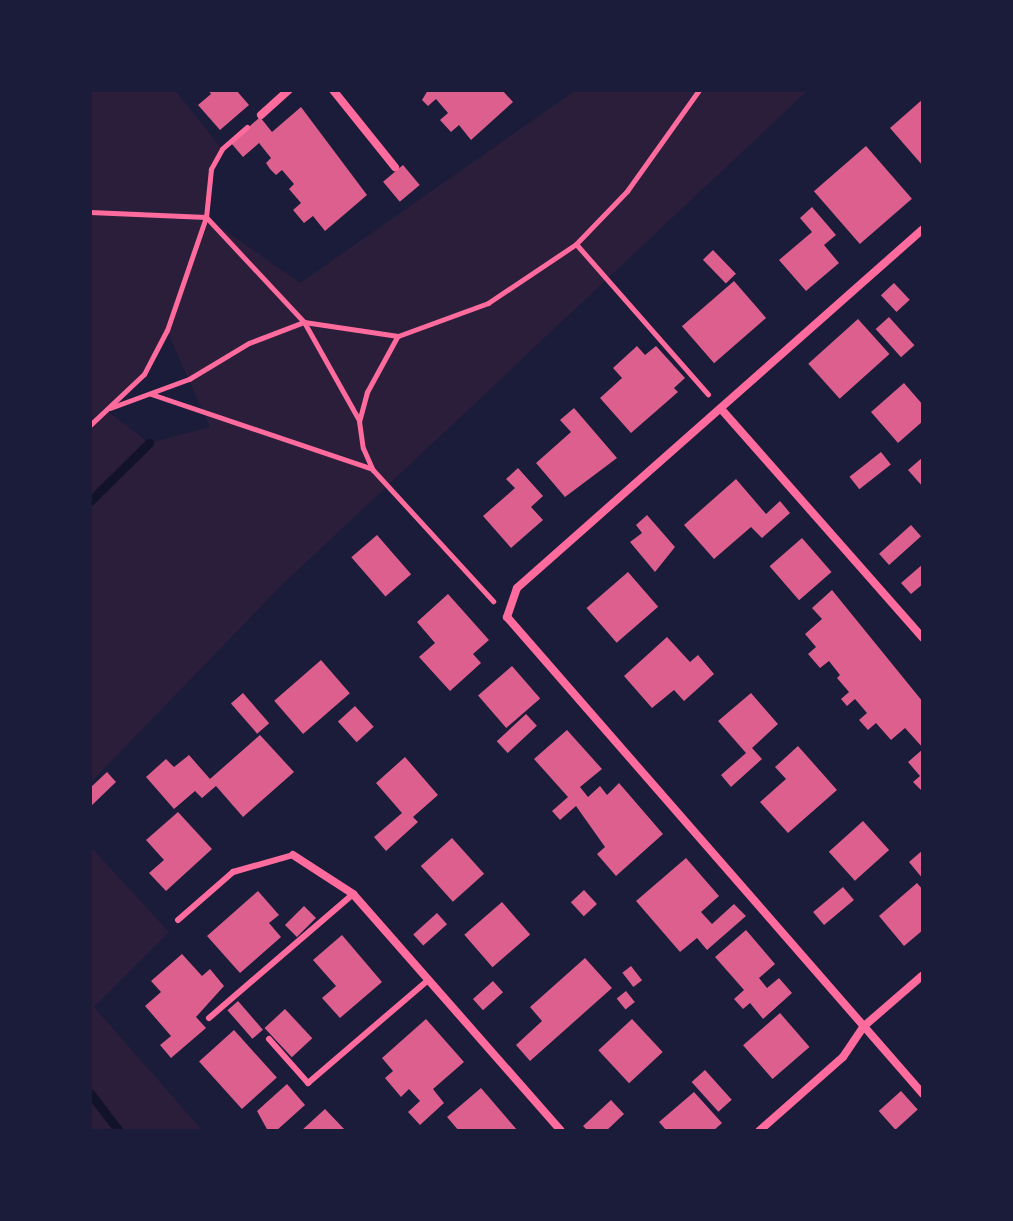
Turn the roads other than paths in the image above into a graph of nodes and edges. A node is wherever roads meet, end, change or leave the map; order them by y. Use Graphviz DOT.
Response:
graph roads {
  1 [pos="289,90"];
  2 [pos="333,90"];
  3 [pos="261,115"];
  4 [pos="395,167"];
  5 [pos="923,229"];
  6 [pos="722,410"];
  7 [pos="923,638"];
  8 [pos="293,855"];
  9 [pos="353,894"];
  10 [pos="178,920"];
  11 [pos="923,975"];
  12 [pos="428,980"];
  13 [pos="209,1018"];
  14 [pos="863,1027"];
  15 [pos="269,1039"];
  16 [pos="923,1094"];
  17 [pos="561,1131"];
  18 [pos="759,1131"];
  1 -- 3 [label="street"];
  2 -- 4 [label="street"];
  5 -- 6 [label="street"];
  6 -- 7 [label="street"];
  6 -- 14 [label="street"];
  8 -- 9 [label="street"];
  8 -- 10 [label="lane"];
  9 -- 12 [label="street"];
  9 -- 13 [label="lane"];
  11 -- 14 [label="street"];
  12 -- 15 [label="lane"];
  12 -- 17 [label="street"];
  14 -- 16 [label="street"];
  14 -- 18 [label="street"];
}
